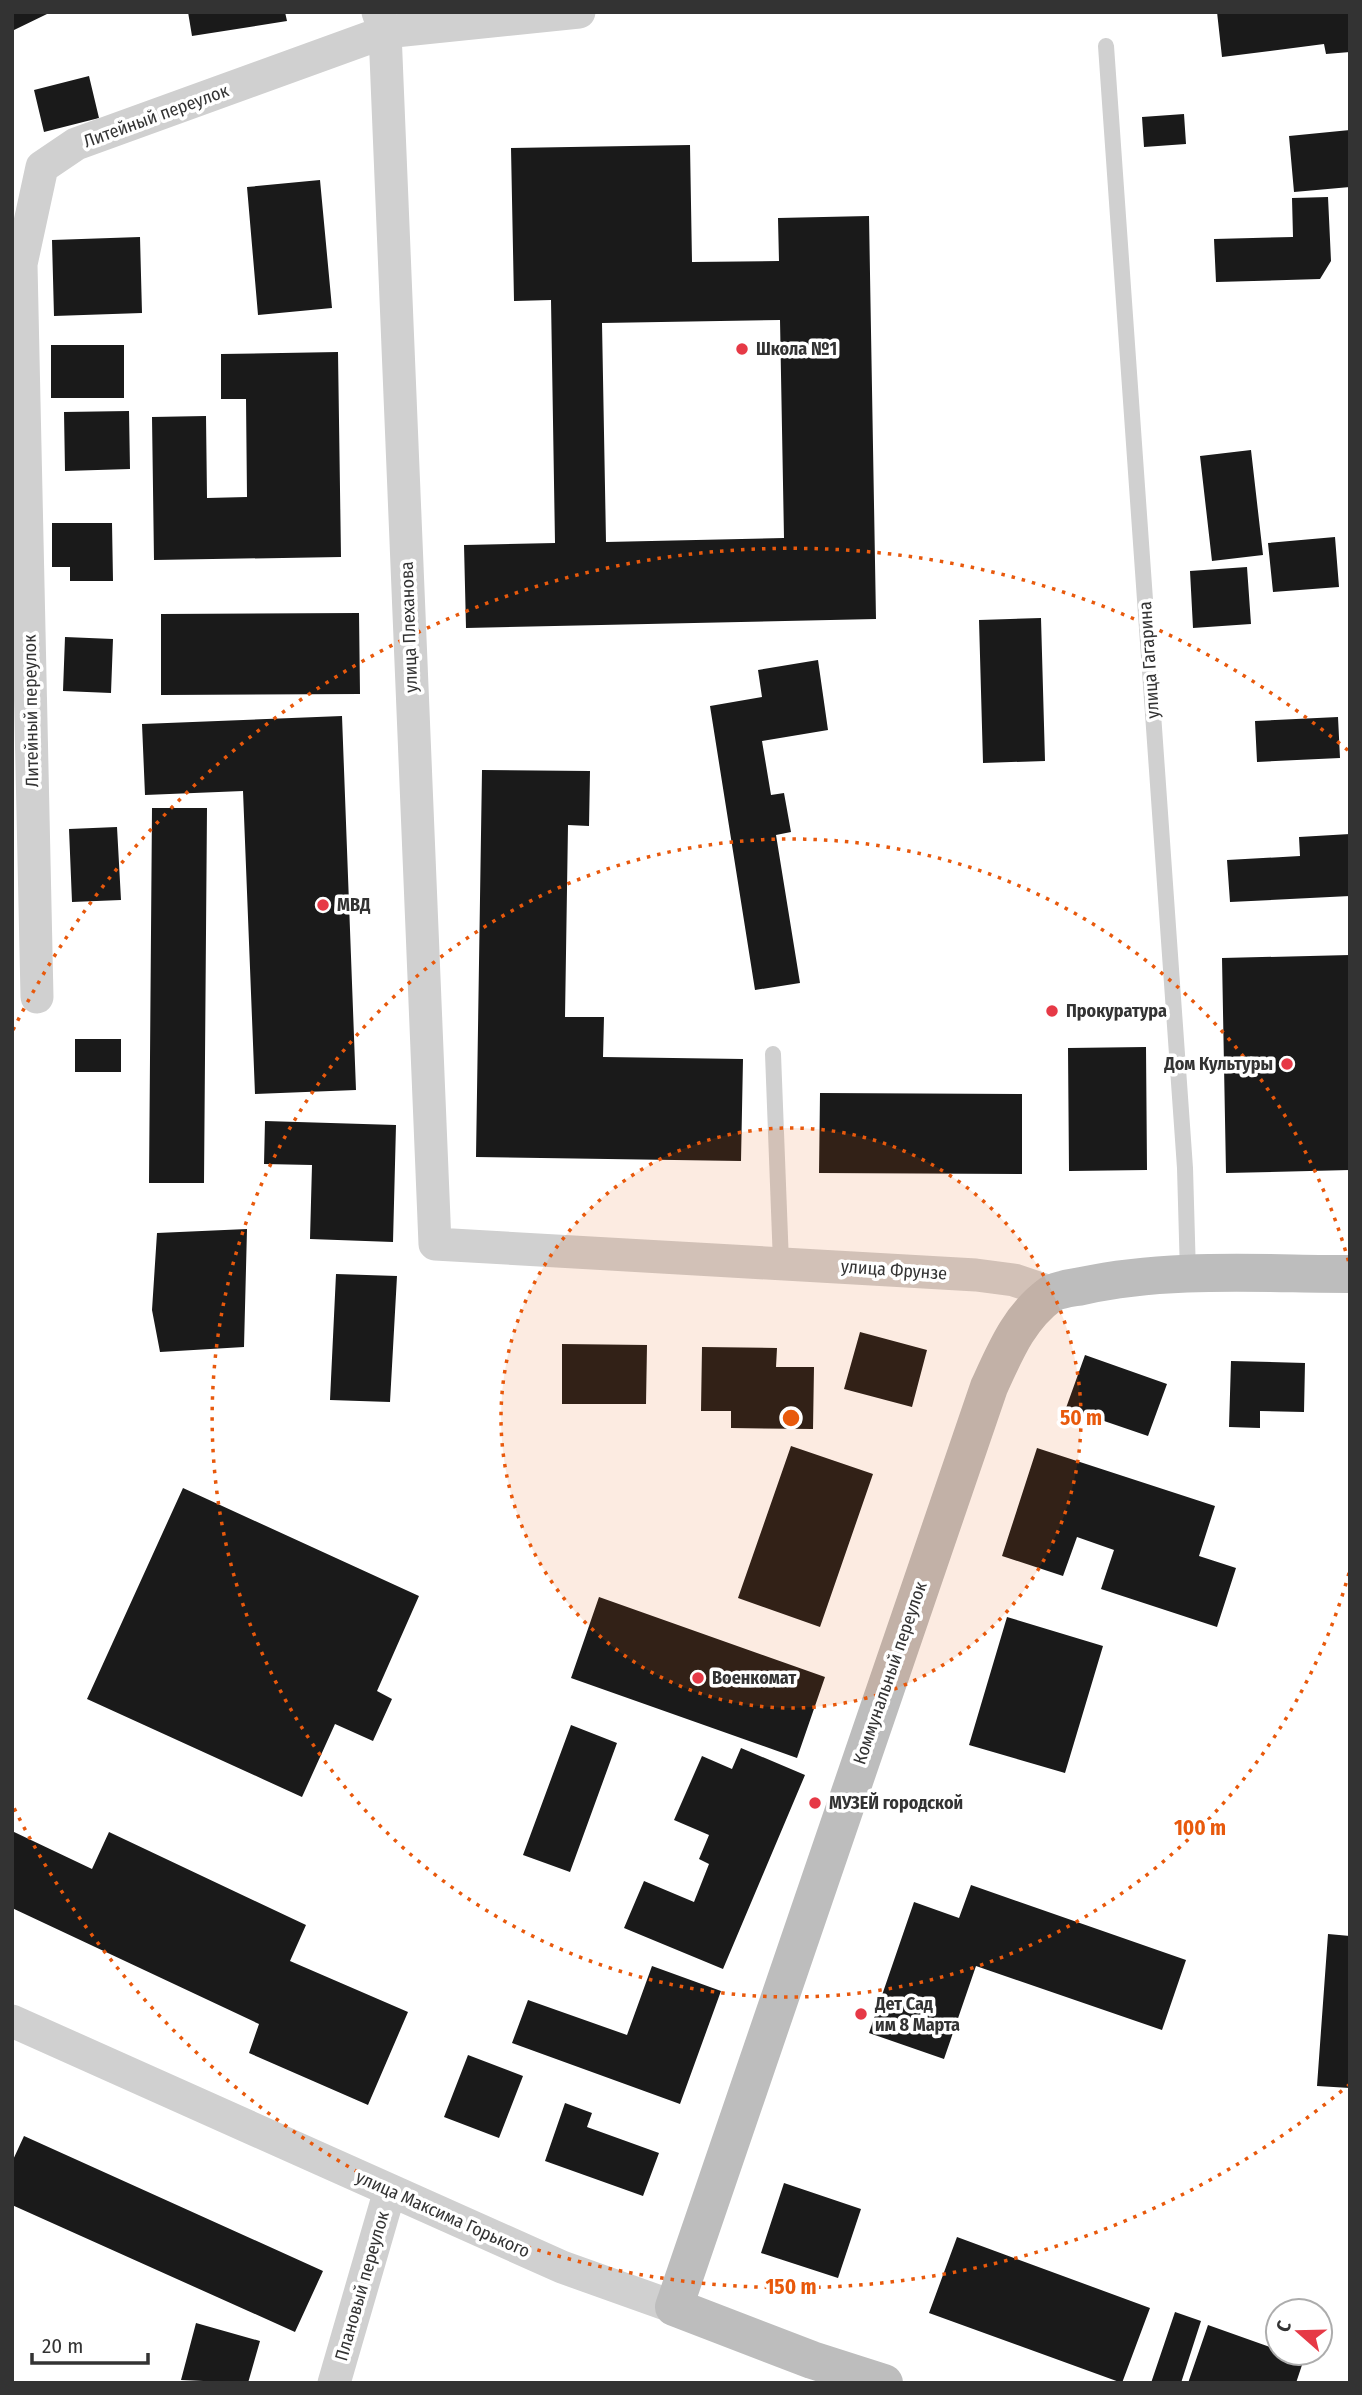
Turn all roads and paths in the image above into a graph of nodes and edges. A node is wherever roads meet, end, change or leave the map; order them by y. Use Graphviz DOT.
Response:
graph roads {
  1 [pos="579,12"];
  2 [pos="382,22"];
  3 [pos="1106,46"];
  4 [pos="37,997"];
  5 [pos="773,1054"];
  6 [pos="435,1244"];
  7 [pos="781,1263"];
  8 [pos="1188,1274"];
  9 [pos="1350,1275"];
  10 [pos="1053,1293"];
  11 [pos="12,2021"];
  12 [pos="390,2190"];
  13 [pos="674,2307"];
  14 [pos="334,2383"];
  15 [pos="884,2383"];
  1 -- 2 [label="street, Литейный переулок"];
  2 -- 4 [label="street, Литейный переулок"];
  2 -- 6 [label="street, улица Плеханова"];
  3 -- 8 [label="lane, улица Гагарина"];
  5 -- 7 [label="lane"];
  6 -- 7 [label="street, улица Фрунзе"];
  7 -- 10 [label="street, улица Фрунзе"];
  8 -- 9 [label="street"];
  8 -- 10 [label="street"];
  10 -- 13 [label="street, Коммунальный переулок"];
  11 -- 12 [label="street, улица Максима Горького"];
  12 -- 13 [label="street, улица Максима Горького"];
  12 -- 14 [label="street, Плановый переулок"];
  13 -- 15 [label="street, улица Максима Горького"];
}
